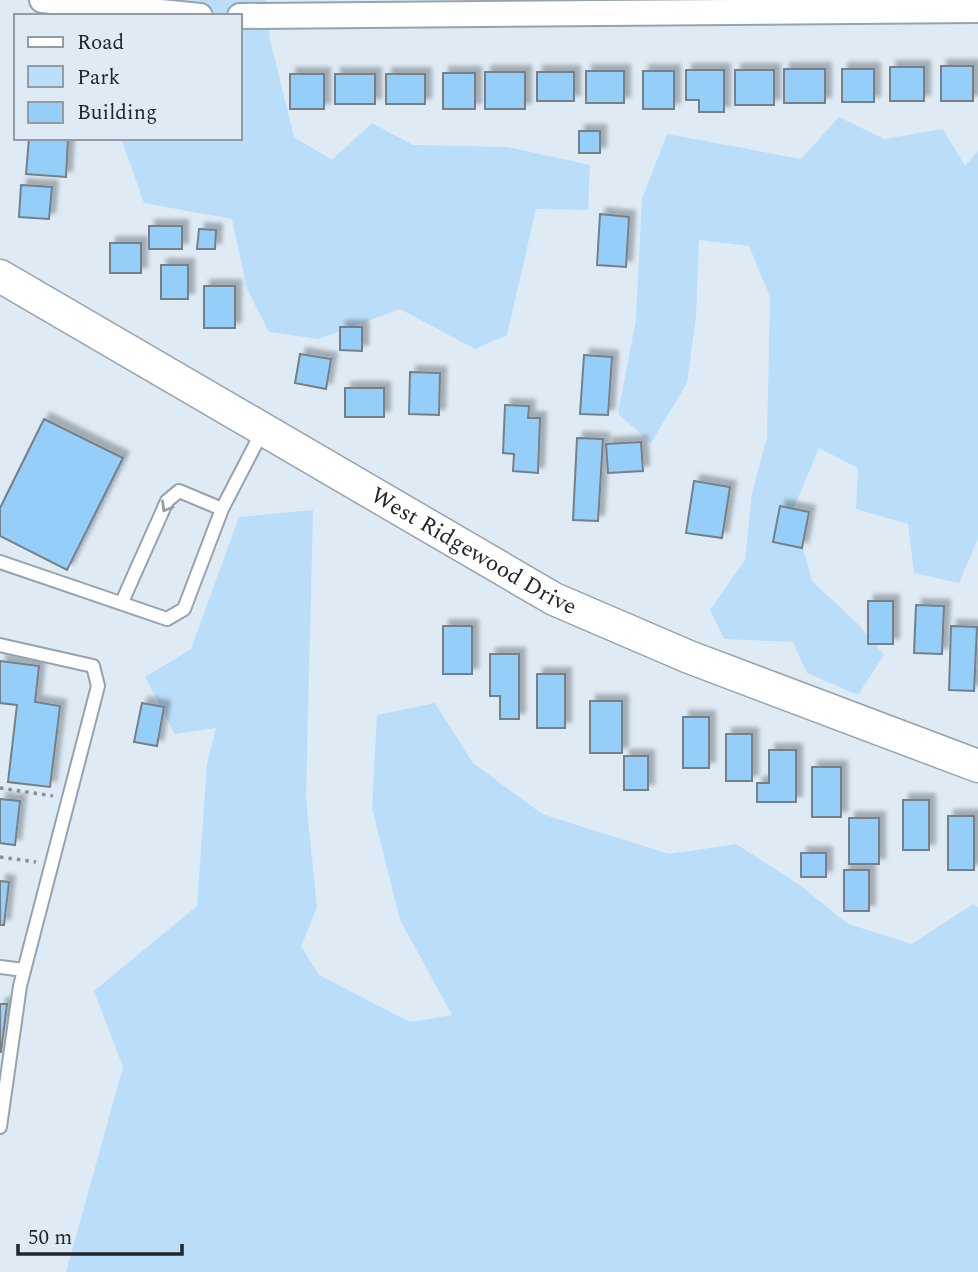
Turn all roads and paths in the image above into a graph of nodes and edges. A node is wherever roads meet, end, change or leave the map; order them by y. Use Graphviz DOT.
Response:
graph roads {
  1 [pos="42,0"];
  2 [pos="978,10"];
  3 [pos="180,14"];
  4 [pos="242,16"];
  5 [pos="0,276"];
  6 [pos="263,429"];
  7 [pos="222,509"];
  8 [pos="0,562"];
  9 [pos="122,602"];
  10 [pos="0,645"];
  11 [pos="978,766"];
  12 [pos="0,788"];
  13 [pos="69,798"];
  14 [pos="0,857"];
  15 [pos="51,865"];
  16 [pos="0,967"];
  17 [pos="24,970"];
  18 [pos="0,1127"];
  1 -- 3 [label="street"];
  2 -- 4 [label="street"];
  5 -- 6 [label="street, West Ridgewood Drive"];
  6 -- 7 [label="lane"];
  6 -- 11 [label="street, West Ridgewood Drive"];
  7 -- 9 [label="lane, one-way"];
  7 -- 9 [label="lane"];
  8 -- 9 [label="lane"];
  10 -- 13 [label="lane"];
  12 -- 13 [label="path"];
  13 -- 15 [label="lane"];
  14 -- 15 [label="path"];
  15 -- 17 [label="lane"];
  16 -- 17 [label="lane"];
  17 -- 18 [label="lane"];
}
